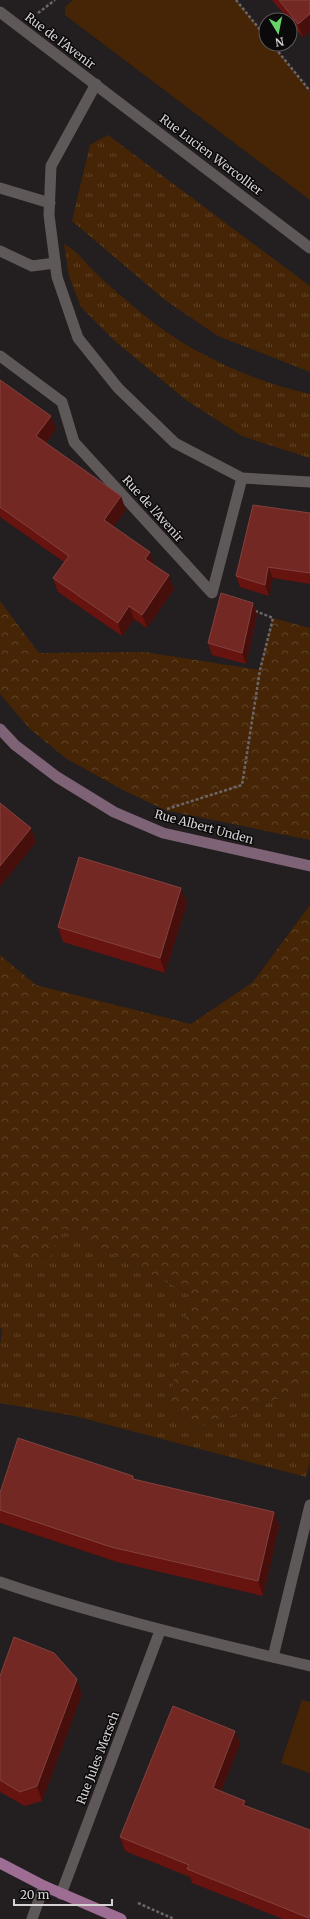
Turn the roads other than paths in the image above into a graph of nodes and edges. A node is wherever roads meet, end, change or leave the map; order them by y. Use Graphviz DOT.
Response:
graph roads {
  1 [pos="0,12"];
  2 [pos="96,84"];
  3 [pos="0,188"];
  4 [pos="50,202"];
  5 [pos="310,248"];
  6 [pos="0,251"];
  7 [pos="55,263"];
  8 [pos="0,356"];
  9 [pos="242,478"];
  10 [pos="310,482"];
  11 [pos="0,728"];
  12 [pos="310,866"];
  13 [pos="310,1505"];
  14 [pos="0,1582"];
  15 [pos="160,1631"];
  16 [pos="273,1657"];
  17 [pos="310,1666"];
  18 [pos="0,1863"];
  19 [pos="44,1886"];
  20 [pos="61,1894"];
  21 [pos="32,1919"];
  22 [pos="121,1919"];
  1 -- 2 [label="street, Rue de l'Avenir"];
  2 -- 4 [label="street, Rue de l'Avenir"];
  2 -- 5 [label="street, Rue Lucien Wercollier"];
  3 -- 4 [label="street"];
  4 -- 7 [label="street, Rue de l'Avenir"];
  6 -- 7 [label="street"];
  7 -- 9 [label="street, Rue de l'Avenir"];
  8 -- 9 [label="street, Rue de l'Avenir"];
  9 -- 10 [label="street, Rue de l'Avenir"];
  11 -- 12 [label="main road, Rue Albert Unden"];
  13 -- 16 [label="street"];
  14 -- 15 [label="street"];
  15 -- 16 [label="street"];
  15 -- 20 [label="street, Rue Jules Mersch"];
  16 -- 17 [label="street"];
  18 -- 19 [label="main road"];
  19 -- 20 [label="main road"];
  19 -- 21 [label="street"];
  20 -- 22 [label="main road"];
}
